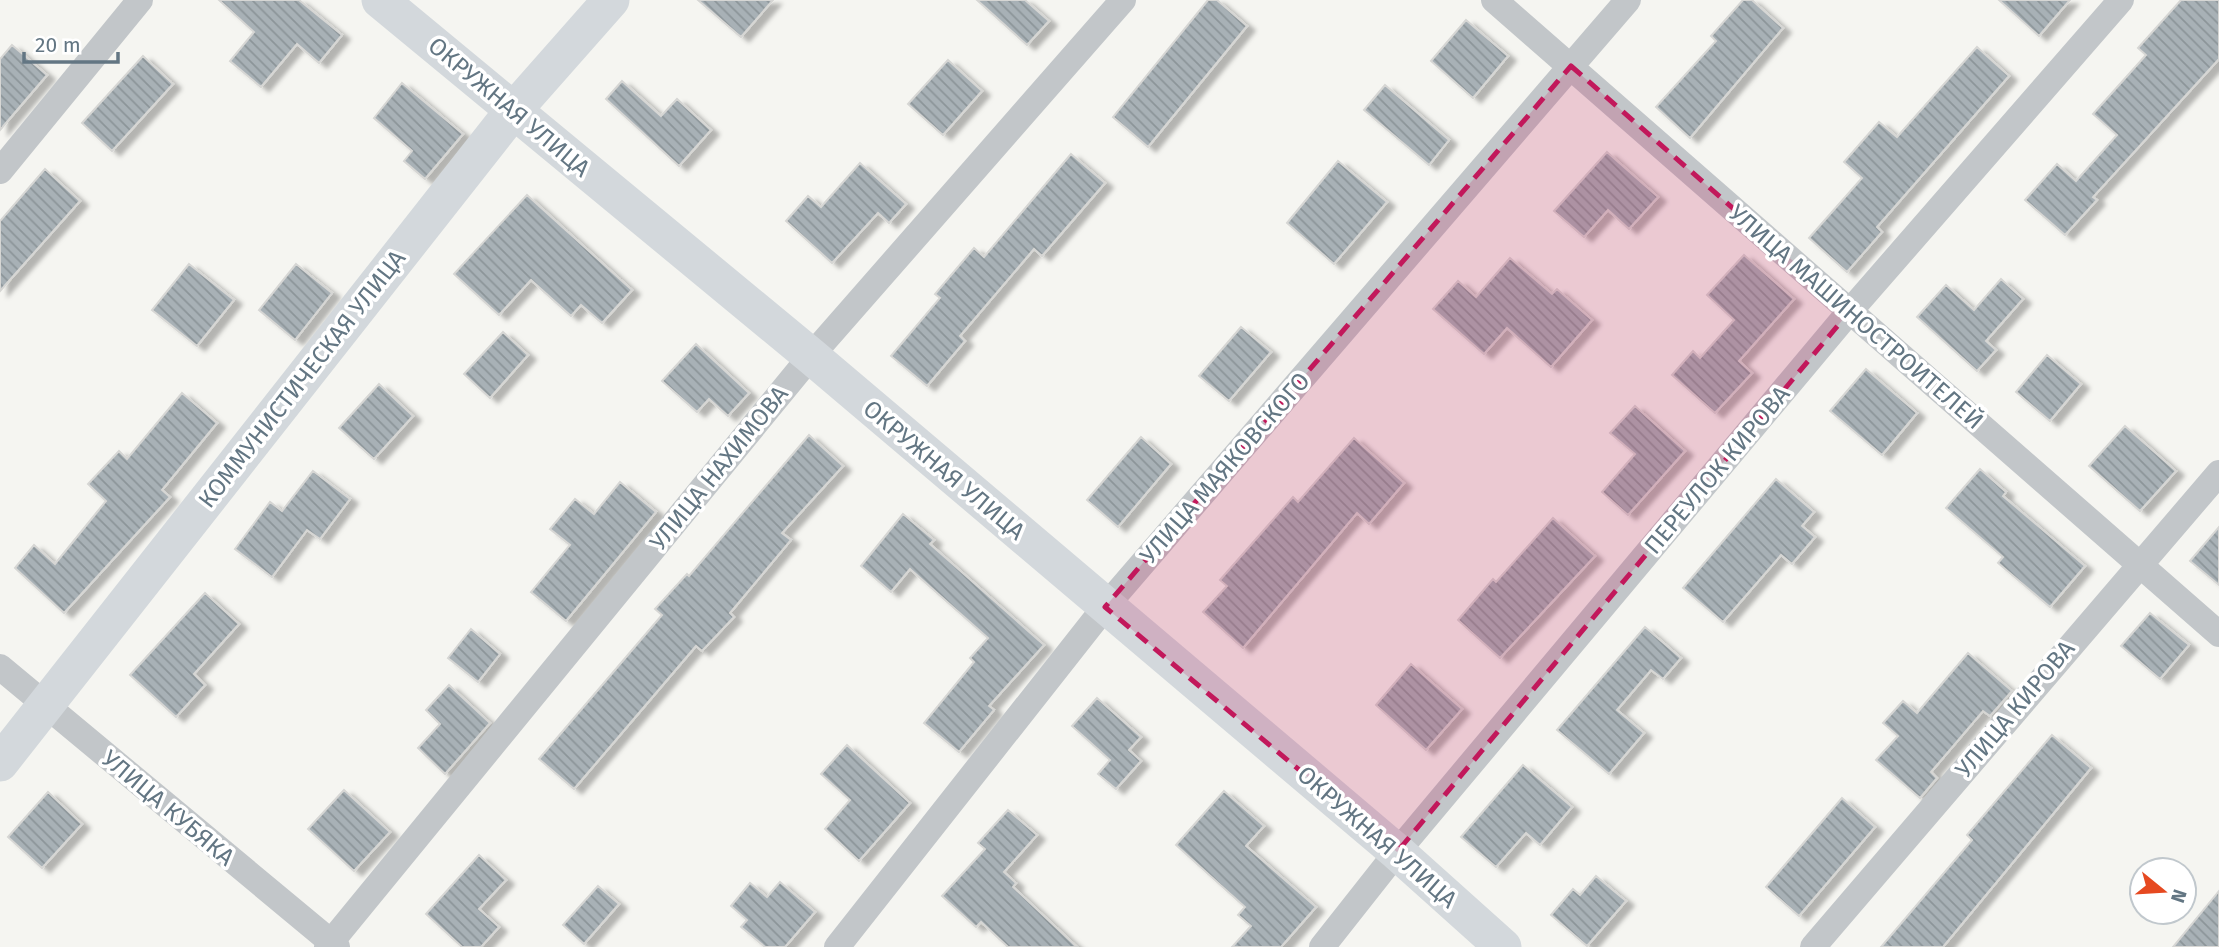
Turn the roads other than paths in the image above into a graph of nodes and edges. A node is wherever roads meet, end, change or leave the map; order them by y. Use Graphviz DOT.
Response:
graph roads {
  1 [pos="140,0"];
  2 [pos="380,0"];
  3 [pos="611,0"];
  4 [pos="1124,0"];
  5 [pos="1494,0"];
  6 [pos="1628,0"];
  7 [pos="2121,0"];
  8 [pos="1571,66"];
  9 [pos="513,111"];
  10 [pos="0,171"];
  11 [pos="1850,311"];
  12 [pos="810,356"];
  13 [pos="2219,473"];
  14 [pos="2138,565"];
  15 [pos="1105,607"];
  16 [pos="2219,634"];
  17 [pos="0,667"];
  18 [pos="46,706"];
  19 [pos="0,763"];
  20 [pos="1397,852"];
  21 [pos="332,945"];
  22 [pos="837,947"];
  23 [pos="1322,947"];
  24 [pos="1503,947"];
  25 [pos="1813,947"];
  1 -- 10 [label="street"];
  2 -- 9 [label="street, ОКРУЖНАЯ УЛИЦА"];
  3 -- 9 [label="street, КОММУНИСТИЧЕСКАЯ УЛИЦА"];
  4 -- 12 [label="street, УЛИЦА НАХИМОВА"];
  5 -- 8 [label="street, УЛИЦА МАШИНОСТРОИТЕЛЕЙ"];
  6 -- 8 [label="street, УЛИЦА МАЯКОВСКОГО"];
  7 -- 11 [label="street, ПЕРЕУЛОК КИРОВА"];
  8 -- 11 [label="street, УЛИЦА МАШИНОСТРОИТЕЛЕЙ"];
  8 -- 15 [label="street, УЛИЦА МАЯКОВСКОГО"];
  9 -- 12 [label="street, ОКРУЖНАЯ УЛИЦА"];
  9 -- 18 [label="street, КОММУНИСТИЧЕСКАЯ УЛИЦА"];
  11 -- 14 [label="street, УЛИЦА МАШИНОСТРОИТЕЛЕЙ"];
  11 -- 20 [label="street, ПЕРЕУЛОК КИРОВА"];
  12 -- 15 [label="street, ОКРУЖНАЯ УЛИЦА"];
  12 -- 21 [label="street, УЛИЦА НАХИМОВА"];
  13 -- 14 [label="street, УЛИЦА КИРОВА"];
  14 -- 16 [label="street, УЛИЦА МАШИНОСТРОИТЕЛЕЙ"];
  14 -- 25 [label="street, УЛИЦА КИРОВА"];
  15 -- 20 [label="street, ОКРУЖНАЯ УЛИЦА"];
  15 -- 22 [label="street, УЛИЦА МАЯКОВСКОГО"];
  17 -- 18 [label="street, УЛИЦА КУБЯКА"];
  18 -- 19 [label="street, КОММУНИСТИЧЕСКАЯ УЛИЦА"];
  18 -- 21 [label="street, УЛИЦА КУБЯКА"];
  20 -- 23 [label="street, ПЕРЕУЛОК КИРОВА"];
  20 -- 24 [label="street, ОКРУЖНАЯ УЛИЦА"];
}
